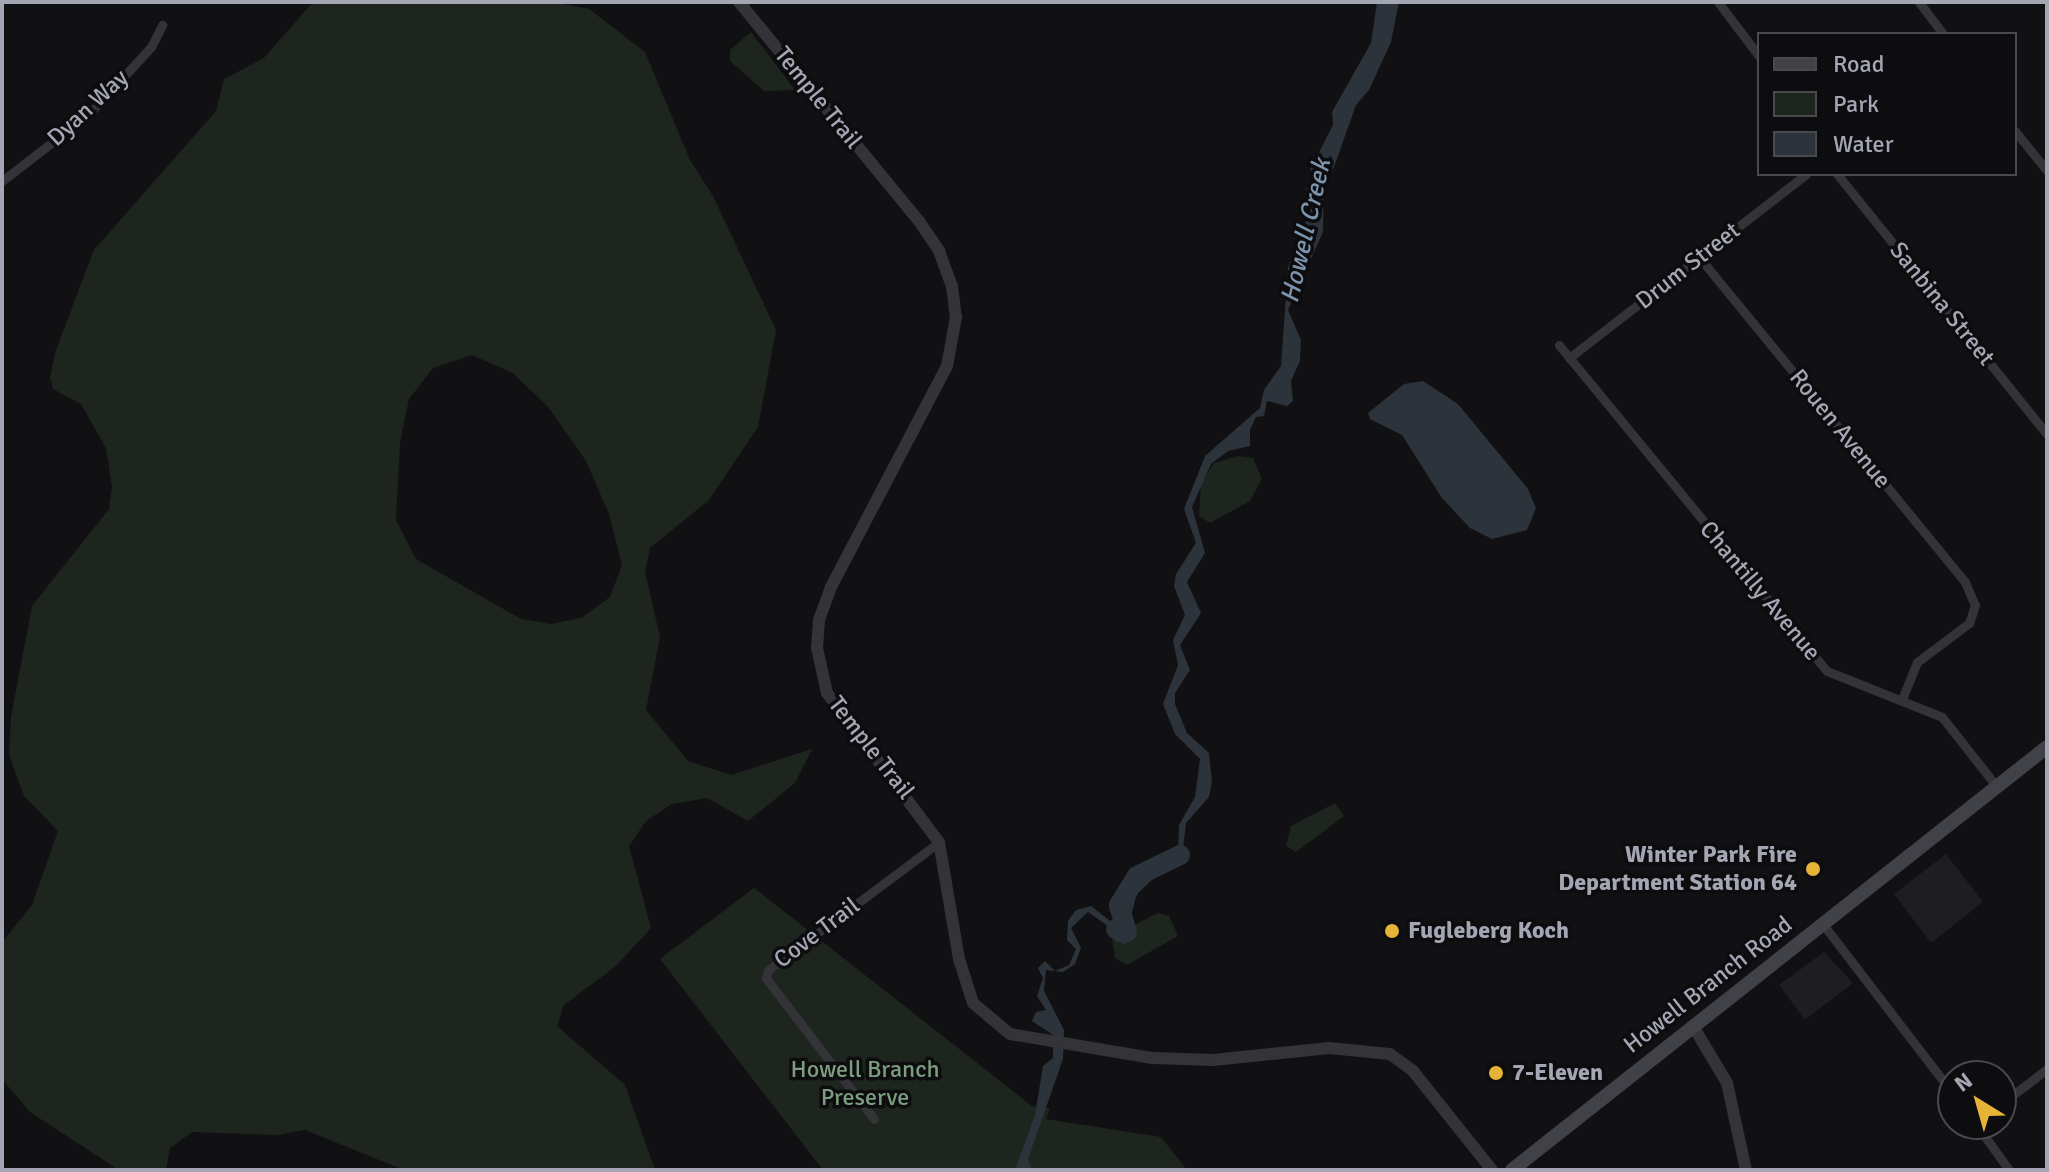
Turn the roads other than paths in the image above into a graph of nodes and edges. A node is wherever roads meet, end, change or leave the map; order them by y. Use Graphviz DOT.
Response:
graph roads {
  1 [pos="739,2"];
  2 [pos="1718,2"];
  3 [pos="1919,2"];
  4 [pos="162,25"];
  5 [pos="1942,32"];
  6 [pos="1757,53"];
  7 [pos="2017,134"];
  8 [pos="2047,171"];
  9 [pos="1803,176"];
  10 [pos="1839,176"];
  11 [pos="2,181"];
  12 [pos="1699,257"];
  13 [pos="1559,345"];
  14 [pos="1569,358"];
  15 [pos="2047,434"];
  16 [pos="1902,699"];
  17 [pos="2047,747"];
  18 [pos="1997,787"];
  19 [pos="939,842"];
  20 [pos="1822,923"];
  21 [pos="1693,1026"];
  22 [pos="2047,1069"];
  23 [pos="1937,1073"];
  24 [pos="2017,1092"];
  25 [pos="874,1119"];
  26 [pos="1987,1140"];
  27 [pos="1492,1170"];
  28 [pos="1512,1170"];
  29 [pos="1746,1170"];
  30 [pos="2009,1170"];
  1 -- 19 [label="street, Temple Trail"];
  2 -- 6 [label="street"];
  3 -- 5 [label="street"];
  4 -- 11 [label="street, Dyan Way"];
  7 -- 8 [label="street"];
  9 -- 12 [label="street, Drum Street"];
  10 -- 15 [label="street, Sanbina Street"];
  12 -- 14 [label="street, Drum Street"];
  12 -- 16 [label="street, Rouen Avenue"];
  13 -- 14 [label="street, Chantilly Avenue"];
  14 -- 16 [label="street, Chantilly Avenue"];
  16 -- 18 [label="street, Chantilly Avenue"];
  17 -- 18 [label="main road, Howell Branch Road"];
  18 -- 20 [label="main road, Howell Branch Road"];
  19 -- 25 [label="street, Cove Trail"];
  19 -- 27 [label="street, Temple Trail"];
  20 -- 21 [label="main road, Howell Branch Road"];
  20 -- 23 [label="street"];
  21 -- 28 [label="main road, Howell Branch Road"];
  21 -- 29 [label="street"];
  22 -- 24 [label="street"];
  26 -- 30 [label="street"];
}
